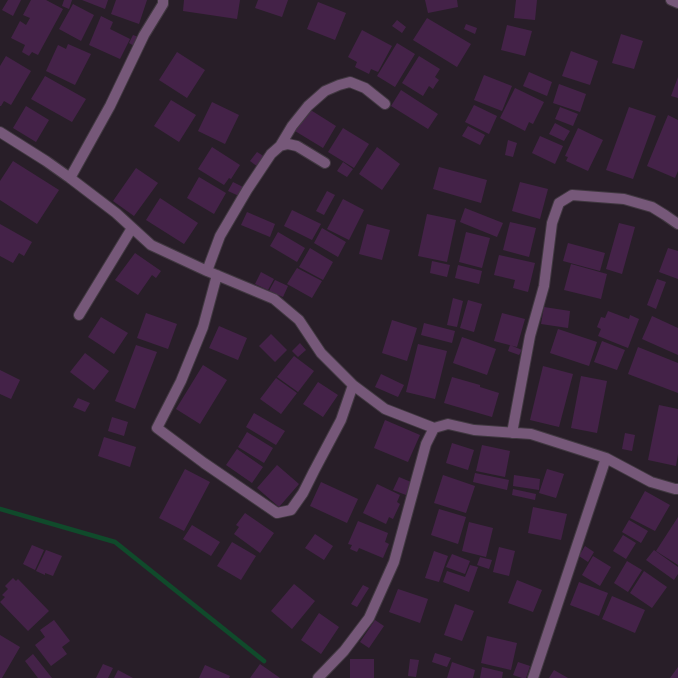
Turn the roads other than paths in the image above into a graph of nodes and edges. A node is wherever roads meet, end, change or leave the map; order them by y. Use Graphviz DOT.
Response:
graph roads {
  1 [pos="163,0"];
  2 [pos="671,0"];
  3 [pos="678,3"];
  4 [pos="385,104"];
  5 [pos="0,132"];
  6 [pos="280,146"];
  7 [pos="326,163"];
  8 [pos="70,178"];
  9 [pos="678,224"];
  10 [pos="132,228"];
  11 [pos="207,271"];
  12 [pos="217,275"];
  13 [pos="79,314"];
  14 [pos="354,385"];
  15 [pos="434,428"];
  16 [pos="512,433"];
  17 [pos="606,458"];
  18 [pos="678,489"];
  19 [pos="318,678"];
  20 [pos="533,678"];
  1 -- 8 [label="street"];
  2 -- 3 [label="street"];
  4 -- 6 [label="street"];
  5 -- 8 [label="street"];
  6 -- 7 [label="street"];
  6 -- 11 [label="street"];
  8 -- 10 [label="street"];
  9 -- 16 [label="street"];
  10 -- 11 [label="street"];
  10 -- 13 [label="street"];
  11 -- 12 [label="street"];
  12 -- 14 [label="street"];
  12 -- 14 [label="street"];
  14 -- 15 [label="street"];
  15 -- 16 [label="street"];
  15 -- 19 [label="street"];
  16 -- 17 [label="street"];
  17 -- 18 [label="street"];
  17 -- 20 [label="street"];
}
